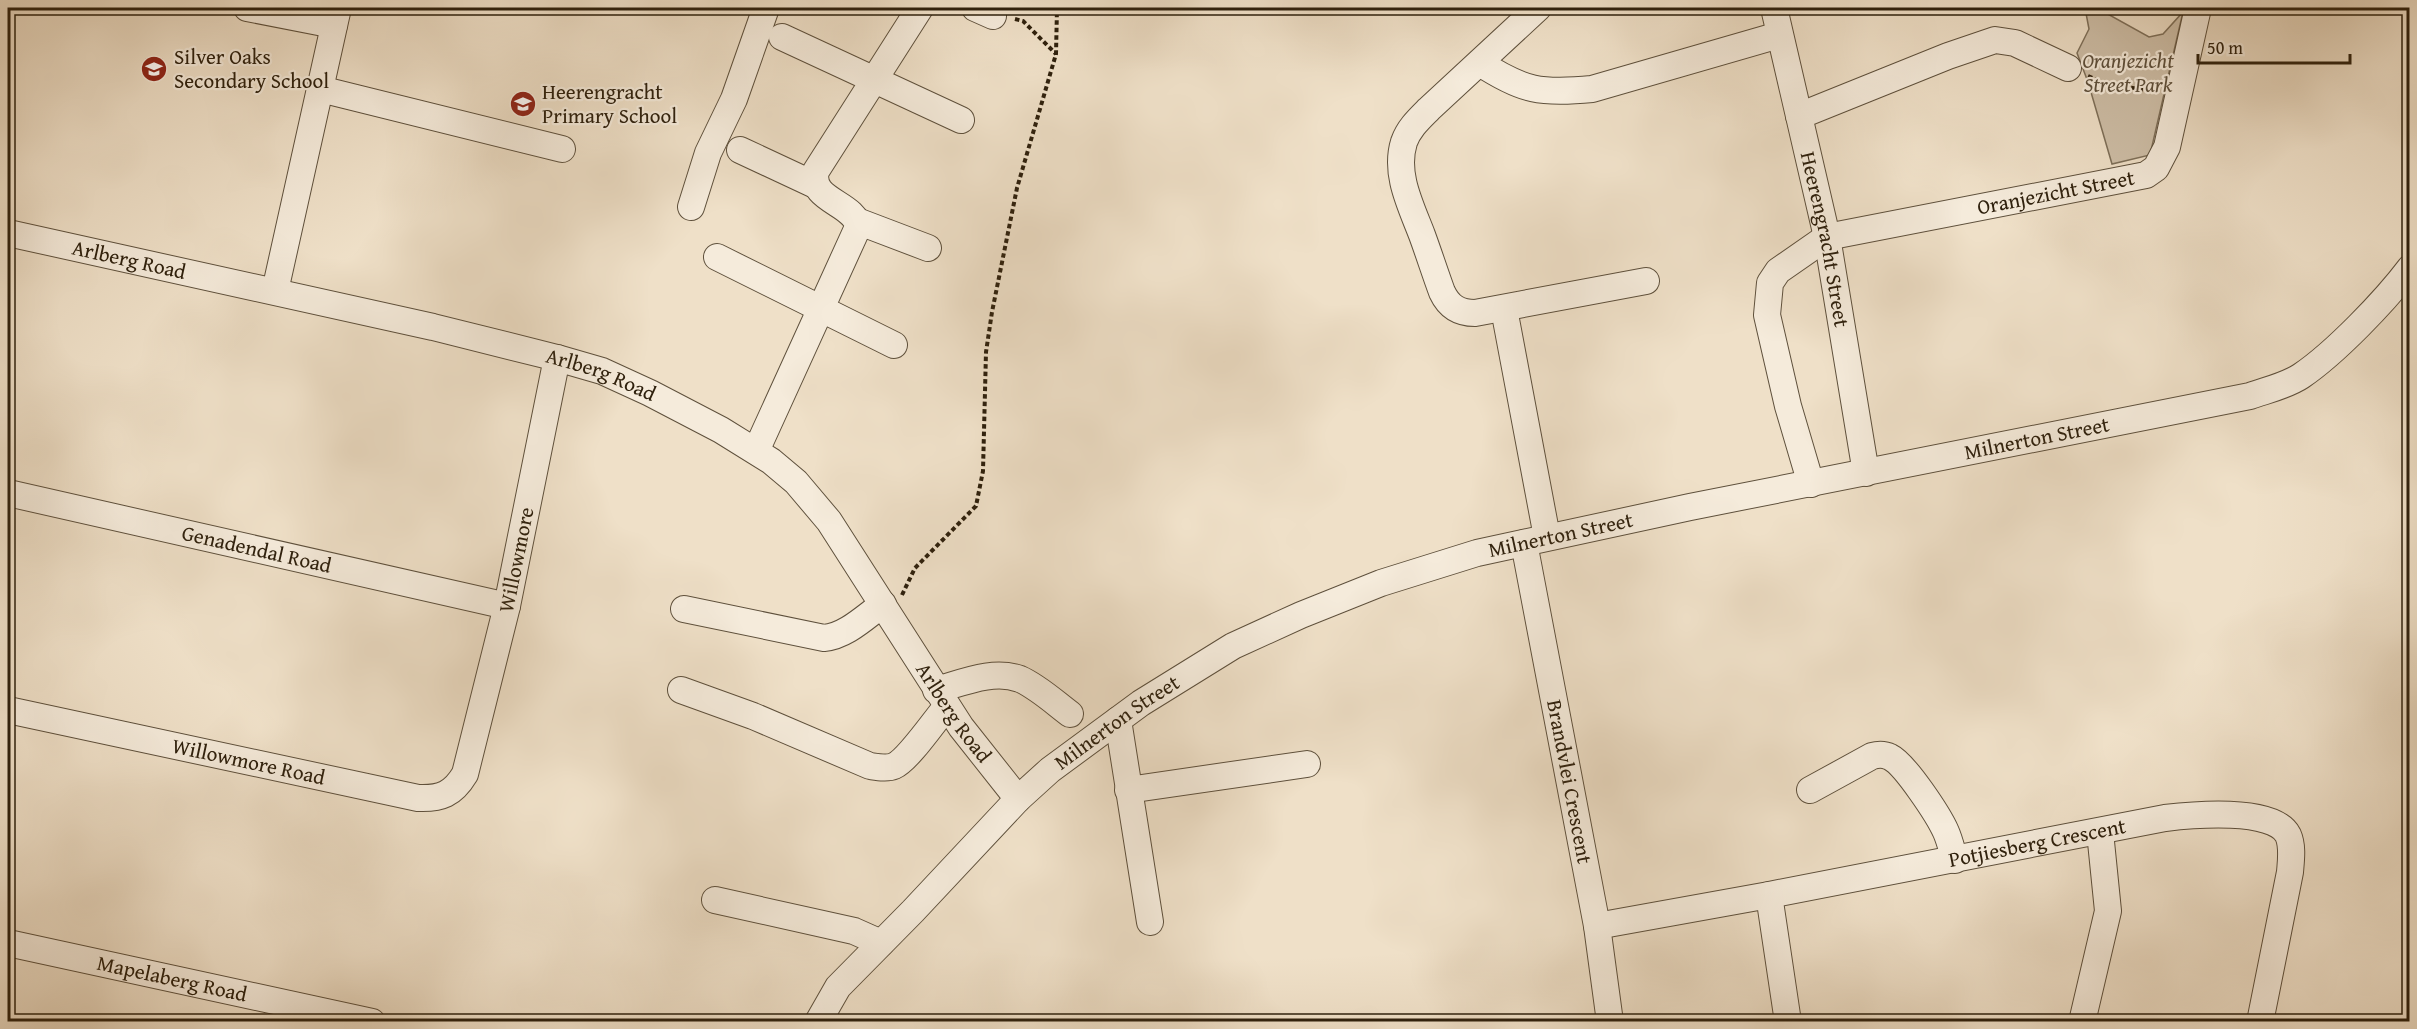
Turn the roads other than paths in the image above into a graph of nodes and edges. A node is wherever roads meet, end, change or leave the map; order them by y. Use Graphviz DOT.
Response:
graph roads {
  1 [pos="247,8"];
  2 [pos="766,8"];
  3 [pos="920,8"];
  4 [pos="1538,8"];
  5 [pos="1774,8"];
  6 [pos="2198,8"];
  7 [pos="336,16"];
  8 [pos="1779,35"];
  9 [pos="782,37"];
  10 [pos="1480,63"];
  11 [pos="2068,68"];
  12 [pos="874,80"];
  13 [pos="320,89"];
  14 [pos="1799,116"];
  15 [pos="962,120"];
  16 [pos="562,149"];
  17 [pos="740,150"];
  18 [pos="815,185"];
  19 [pos="691,207"];
  20 [pos="857,222"];
  21 [pos="8,232"];
  22 [pos="1827,237"];
  23 [pos="928,248"];
  24 [pos="717,257"];
  25 [pos="2409,268"];
  26 [pos="1646,281"];
  27 [pos="275,291"];
  28 [pos="821,309"];
  29 [pos="1504,309"];
  30 [pos="894,345"];
  31 [pos="557,358"];
  32 [pos="756,451"];
  33 [pos="1866,473"];
  34 [pos="1811,484"];
  35 [pos="8,493"];
  36 [pos="1535,540"];
  37 [pos="507,606"];
  38 [pos="684,609"];
  39 [pos="887,610"];
  40 [pos="681,690"];
  41 [pos="942,698"];
  42 [pos="8,710"];
  43 [pos="1070,714"];
  44 [pos="1118,720"];
  45 [pos="469,759"];
  46 [pos="1307,764"];
  47 [pos="1128,790"];
  48 [pos="1810,790"];
  49 [pos="1018,799"];
  50 [pos="2100,832"];
  51 [pos="1955,860"];
  52 [pos="1769,895"];
  53 [pos="715,900"];
  54 [pos="1150,922"];
  55 [pos="1597,926"];
  56 [pos="8,943"];
  57 [pos="881,943"];
  58 [pos="372,1022"];
  59 [pos="818,1022"];
  60 [pos="1610,1022"];
  61 [pos="1788,1022"];
  62 [pos="2082,1022"];
  63 [pos="2260,1022"];
  1 -- 7 [label="street"];
  2 -- 19 [label="street"];
  3 -- 12 [label="street"];
  4 -- 10 [label="street"];
  5 -- 8 [label="street, Heerengracht Street"];
  6 -- 22 [label="street, Oranjezicht Street"];
  7 -- 13 [label="street"];
  8 -- 10 [label="street"];
  8 -- 14 [label="street, Heerengracht Street"];
  9 -- 12 [label="street"];
  10 -- 29 [label="street"];
  11 -- 14 [label="street"];
  12 -- 15 [label="street"];
  12 -- 18 [label="street"];
  13 -- 16 [label="street"];
  13 -- 27 [label="street"];
  14 -- 22 [label="street, Heerengracht Street"];
  17 -- 18 [label="street"];
  18 -- 20 [label="street"];
  20 -- 23 [label="street"];
  20 -- 28 [label="street"];
  21 -- 27 [label="street, Arlberg Road"];
  22 -- 33 [label="street, Heerengracht Street"];
  22 -- 34 [label="street"];
  24 -- 28 [label="street"];
  25 -- 33 [label="street, Milnerton Street"];
  26 -- 29 [label="street"];
  27 -- 31 [label="street, Arlberg Road"];
  28 -- 30 [label="street"];
  28 -- 32 [label="street"];
  29 -- 36 [label="street, Brandvlei Crescent"];
  31 -- 32 [label="street, Arlberg Road"];
  31 -- 37 [label="street, Willowmore"];
  32 -- 39 [label="street, Arlberg Road"];
  33 -- 34 [label="street, Milnerton Street"];
  34 -- 36 [label="street, Milnerton Street"];
  35 -- 37 [label="street, Genadendal Road"];
  36 -- 44 [label="street, Milnerton Street"];
  36 -- 55 [label="street, Brandvlei Crescent"];
  37 -- 45 [label="street, Willowmore"];
  38 -- 39 [label="street"];
  39 -- 41 [label="street, Arlberg Road"];
  40 -- 41 [label="street"];
  41 -- 43 [label="street"];
  41 -- 49 [label="street, Arlberg Road"];
  42 -- 45 [label="street, Willowmore Road"];
  44 -- 47 [label="street"];
  44 -- 49 [label="street, Milnerton Street"];
  46 -- 47 [label="street"];
  47 -- 54 [label="street"];
  48 -- 51 [label="street"];
  49 -- 57 [label="street, Milnerton Street"];
  50 -- 51 [label="street, Potjiesberg Crescent"];
  50 -- 62 [label="street"];
  50 -- 63 [label="street, Potjiesberg Crescent"];
  51 -- 52 [label="street, Potjiesberg Crescent"];
  52 -- 55 [label="street, Potjiesberg Crescent"];
  52 -- 61 [label="street"];
  53 -- 57 [label="street"];
  55 -- 60 [label="street, Brandvlei Crescent"];
  56 -- 58 [label="street, Mapelaberg Road"];
  57 -- 59 [label="street, Milnerton Street"];
}
